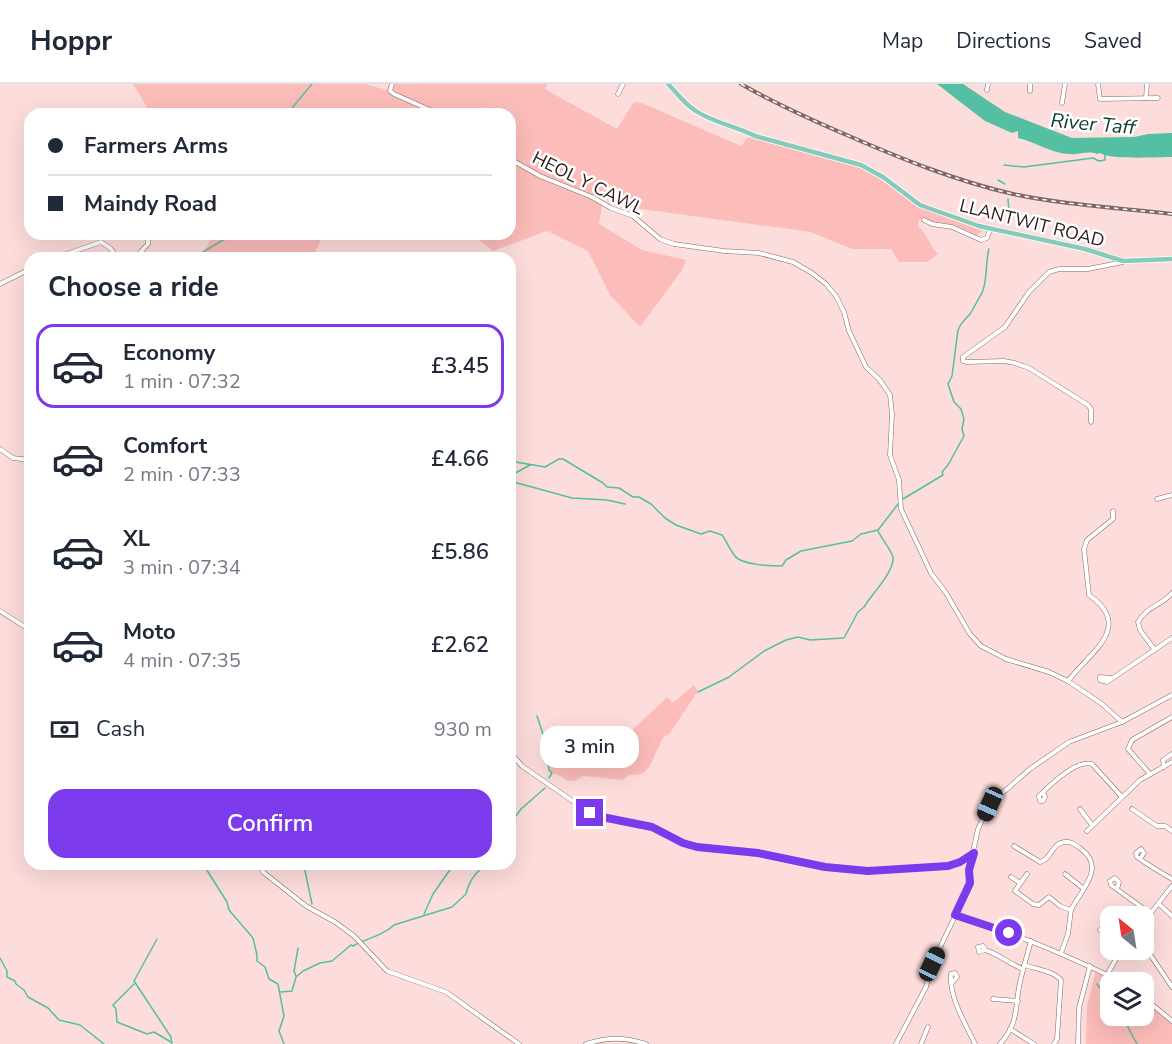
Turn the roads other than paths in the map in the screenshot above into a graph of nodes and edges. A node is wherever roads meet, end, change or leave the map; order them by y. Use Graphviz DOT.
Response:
graph roads {
  1 [pos="392,84"];
  2 [pos="623,84"];
  3 [pos="668,84"];
  4 [pos="988,84"];
  5 [pos="1030,84"];
  6 [pos="1065,84"];
  7 [pos="1098,84"];
  8 [pos="1147,84"];
  9 [pos="987,90"];
  10 [pos="1030,91"];
  11 [pos="618,94"];
  12 [pos="1146,98"];
  13 [pos="1158,98"];
  14 [pos="1062,103"];
  15 [pos="426,108"];
  16 [pos="516,162"];
  17 [pos="924,220"];
  18 [pos="990,229"];
  19 [pos="73,252"];
  20 [pos="113,252"];
  21 [pos="1172,259"];
  22 [pos="1124,261"];
  23 [pos="24,272"];
  24 [pos="0,284"];
  25 [pos="1091,422"];
  26 [pos="0,448"];
  27 [pos="24,459"];
  28 [pos="1172,495"];
  29 [pos="1156,499"];
  30 [pos="1113,510"];
  31 [pos="1172,593"];
  32 [pos="0,611"];
  33 [pos="24,626"];
  34 [pos="1172,638"];
  35 [pos="1155,649"];
  36 [pos="1111,678"];
  37 [pos="1068,681"];
  38 [pos="1172,696"];
  39 [pos="1172,717"];
  40 [pos="1122,722"];
  41 [pos="1172,754"];
  42 [pos="516,759"];
  43 [pos="1172,762"];
  44 [pos="1164,767"];
  45 [pos="1150,774"];
  46 [pos="1042,792"];
  47 [pos="1122,796"];
  48 [pos="1080,809"];
  49 [pos="1132,809"];
  50 [pos="1092,825"];
  51 [pos="1087,831"];
  52 [pos="1172,831"];
  53 [pos="1014,846"];
  54 [pos="974,853"];
  55 [pos="1140,859"];
  56 [pos="262,870"];
  57 [pos="1027,874"];
  58 [pos="1065,874"];
  59 [pos="1011,877"];
  60 [pos="1172,879"];
  61 [pos="1020,883"];
  62 [pos="1172,886"];
  63 [pos="1084,889"];
  64 [pos="1117,889"];
  65 [pos="1160,904"];
  66 [pos="1140,906"];
  67 [pos="1071,910"];
  68 [pos="1154,911"];
  69 [pos="955,915"];
  70 [pos="1172,916"];
  71 [pos="1031,941"];
  72 [pos="985,950"];
  73 [pos="1061,953"];
  74 [pos="1154,960"];
  75 [pos="1090,966"];
  76 [pos="1024,967"];
  77 [pos="1101,972"];
  78 [pos="952,983"];
  79 [pos="1172,986"];
  80 [pos="993,999"];
  81 [pos="1018,1001"];
  82 [pos="1154,1006"];
  83 [pos="1172,1021"];
  84 [pos="928,1027"];
  85 [pos="1010,1029"];
  86 [pos="519,1044"];
  87 [pos="586,1044"];
  88 [pos="646,1044"];
  89 [pos="896,1044"];
  90 [pos="921,1044"];
  91 [pos="975,1044"];
  92 [pos="1000,1044"];
  93 [pos="1034,1044"];
  94 [pos="1054,1044"];
  95 [pos="1078,1044"];
  1 -- 15 [label="street"];
  2 -- 11 [label="street"];
  3 -- 18 [label="main road, LLANTWIT ROAD"];
  4 -- 9 [label="street"];
  5 -- 10 [label="street"];
  6 -- 14 [label="street"];
  7 -- 12 [label="street"];
  8 -- 12 [label="street"];
  12 -- 13 [label="street"];
  16 -- 37 [label="street, HEOL Y CAWL"];
  17 -- 18 [label="street"];
  18 -- 22 [label="main road, LLANTWIT ROAD"];
  19 -- 20 [label="street"];
  21 -- 22 [label="main road, LLANTWIT ROAD"];
  22 -- 25 [label="street"];
  23 -- 24 [label="street"];
  26 -- 27 [label="street"];
  28 -- 29 [label="street"];
  30 -- 37 [label="street"];
  31 -- 35 [label="street"];
  32 -- 33 [label="street"];
  34 -- 35 [label="street"];
  35 -- 36 [label="street"];
  37 -- 40 [label="street, HEOL Y CAWL"];
  38 -- 40 [label="street"];
  39 -- 45 [label="street"];
  40 -- 54 [label="street"];
  41 -- 44 [label="street"];
  42 -- 54 [label="street"];
  43 -- 44 [label="street"];
  44 -- 45 [label="street"];
  45 -- 47 [label="street"];
  46 -- 47 [label="street"];
  47 -- 50 [label="street"];
  48 -- 50 [label="street"];
  49 -- 52 [label="street"];
  50 -- 51 [label="street"];
  53 -- 63 [label="street"];
  54 -- 69 [label="street"];
  55 -- 60 [label="street"];
  56 -- 86 [label="street"];
  57 -- 61 [label="street"];
  58 -- 63 [label="street"];
  59 -- 61 [label="street"];
  61 -- 67 [label="street"];
  62 -- 65 [label="street"];
  63 -- 67 [label="street"];
  64 -- 66 [label="street"];
  65 -- 68 [label="street"];
  65 -- 70 [label="street"];
  67 -- 73 [label="street"];
  69 -- 71 [label="street"];
  69 -- 89 [label="street"];
  71 -- 73 [label="street"];
  71 -- 76 [label="street"];
  72 -- 76 [label="street"];
  73 -- 75 [label="street"];
  74 -- 79 [label="street"];
  75 -- 77 [label="street"];
  75 -- 95 [label="street"];
  76 -- 81 [label="street"];
  76 -- 94 [label="street"];
  78 -- 91 [label="street"];
  80 -- 81 [label="street"];
  81 -- 85 [label="street"];
  82 -- 83 [label="street"];
  84 -- 90 [label="street"];
  85 -- 92 [label="street"];
  85 -- 93 [label="street"];
  87 -- 88 [label="street"];
}
